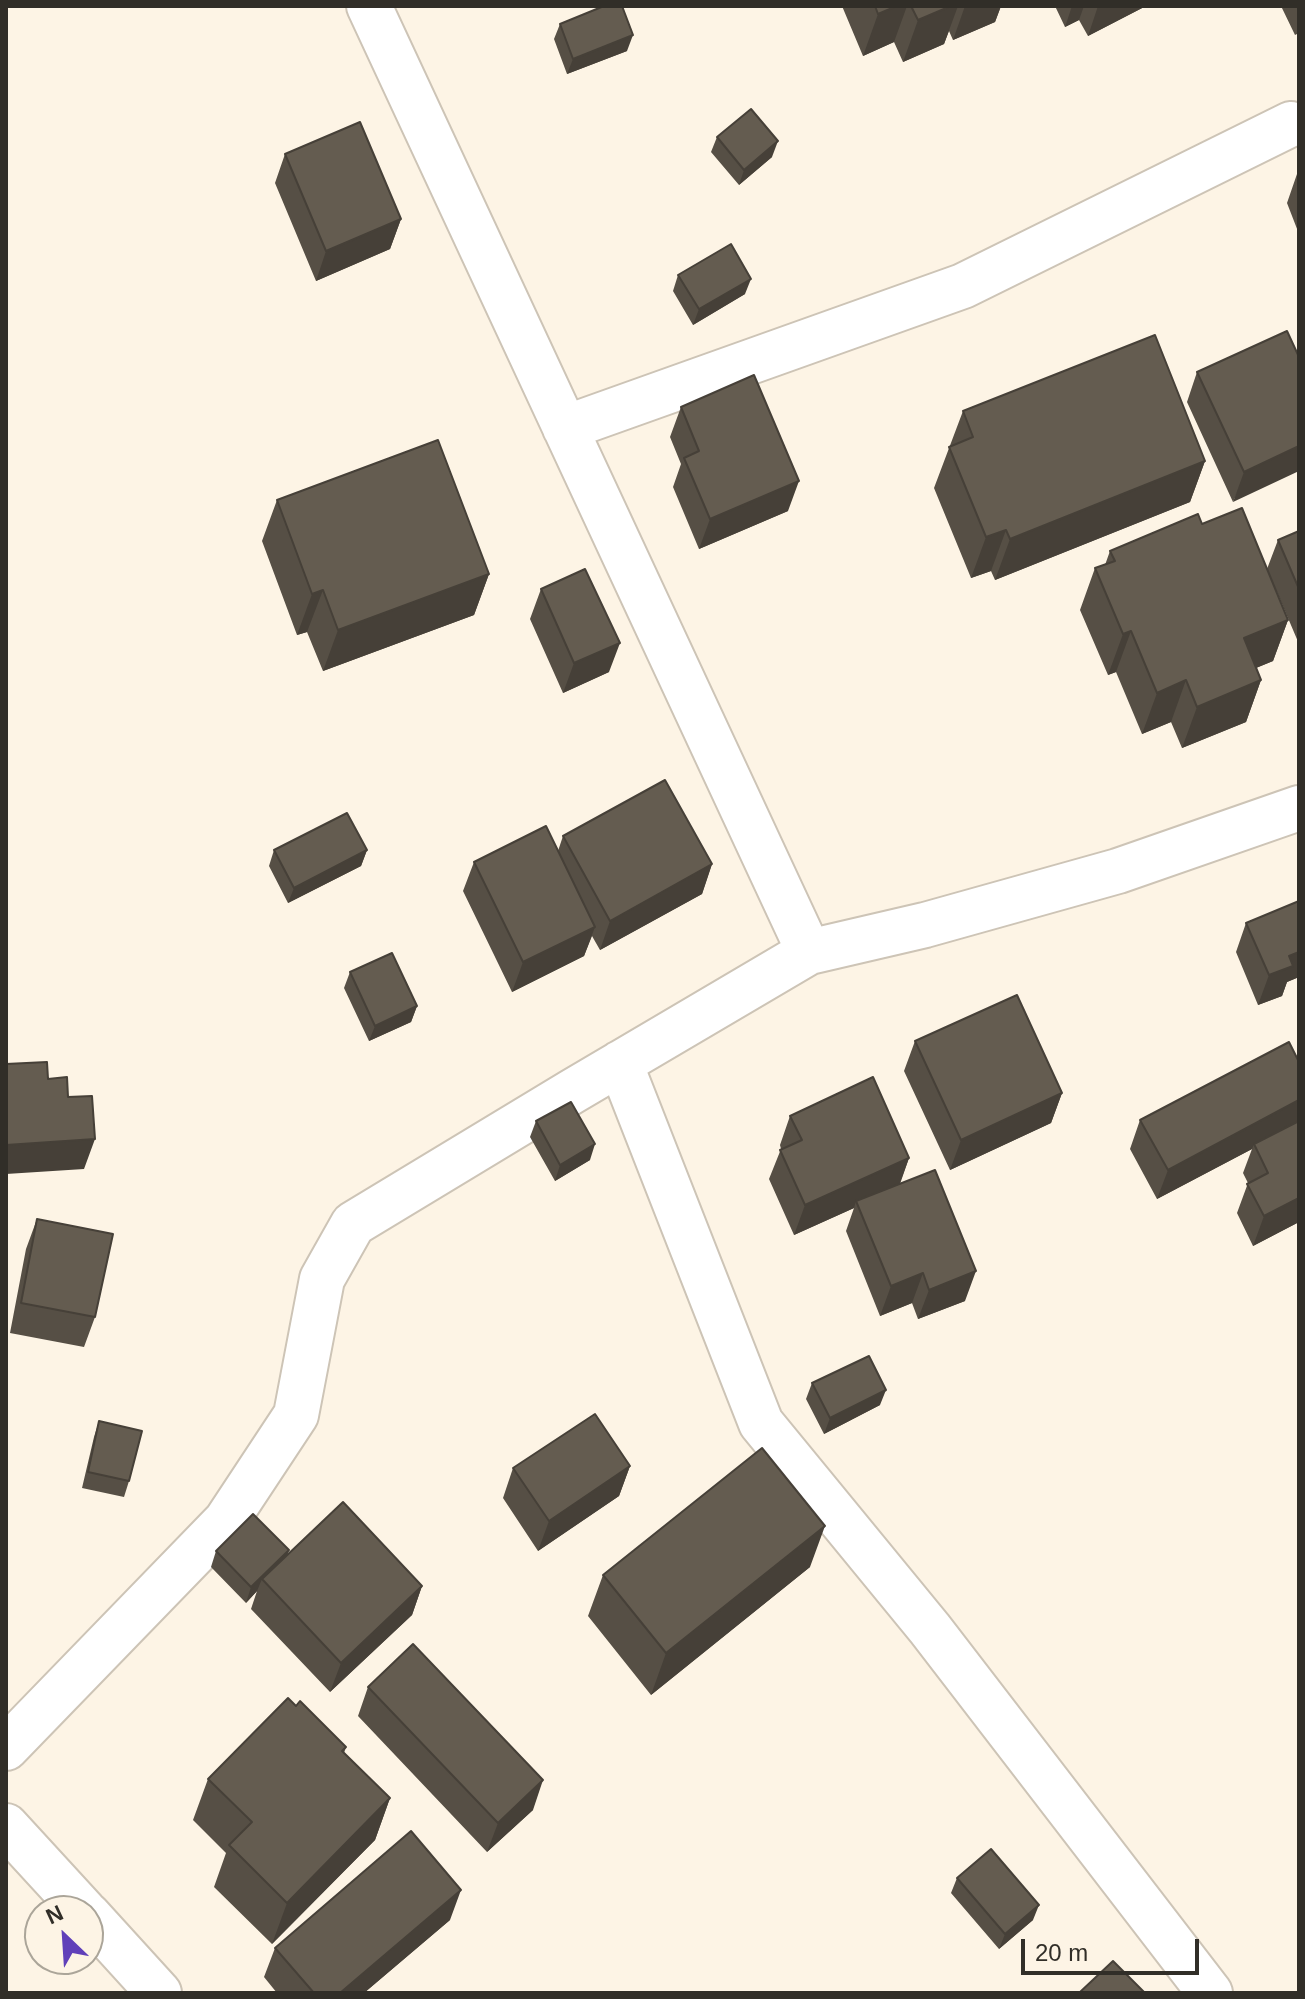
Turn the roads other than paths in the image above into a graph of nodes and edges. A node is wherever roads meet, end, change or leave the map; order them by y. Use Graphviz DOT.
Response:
graph roads {
  1 [pos="369,6"];
  2 [pos="1291,124"];
  3 [pos="565,428"];
  4 [pos="1299,808"];
  5 [pos="809,952"];
  6 [pos="620,1063"];
  7 [pos="6,1748"];
  8 [pos="6,1826"];
  9 [pos="69,1895"];
  10 [pos="104,1933"];
  11 [pos="159,1993"];
  12 [pos="1210,1993"];
  1 -- 3 [label="street"];
  2 -- 3 [label="street"];
  3 -- 5 [label="street"];
  4 -- 5 [label="street"];
  5 -- 6 [label="street"];
  6 -- 7 [label="street"];
  6 -- 12 [label="street"];
  8 -- 9 [label="street"];
  10 -- 11 [label="street"];
}
